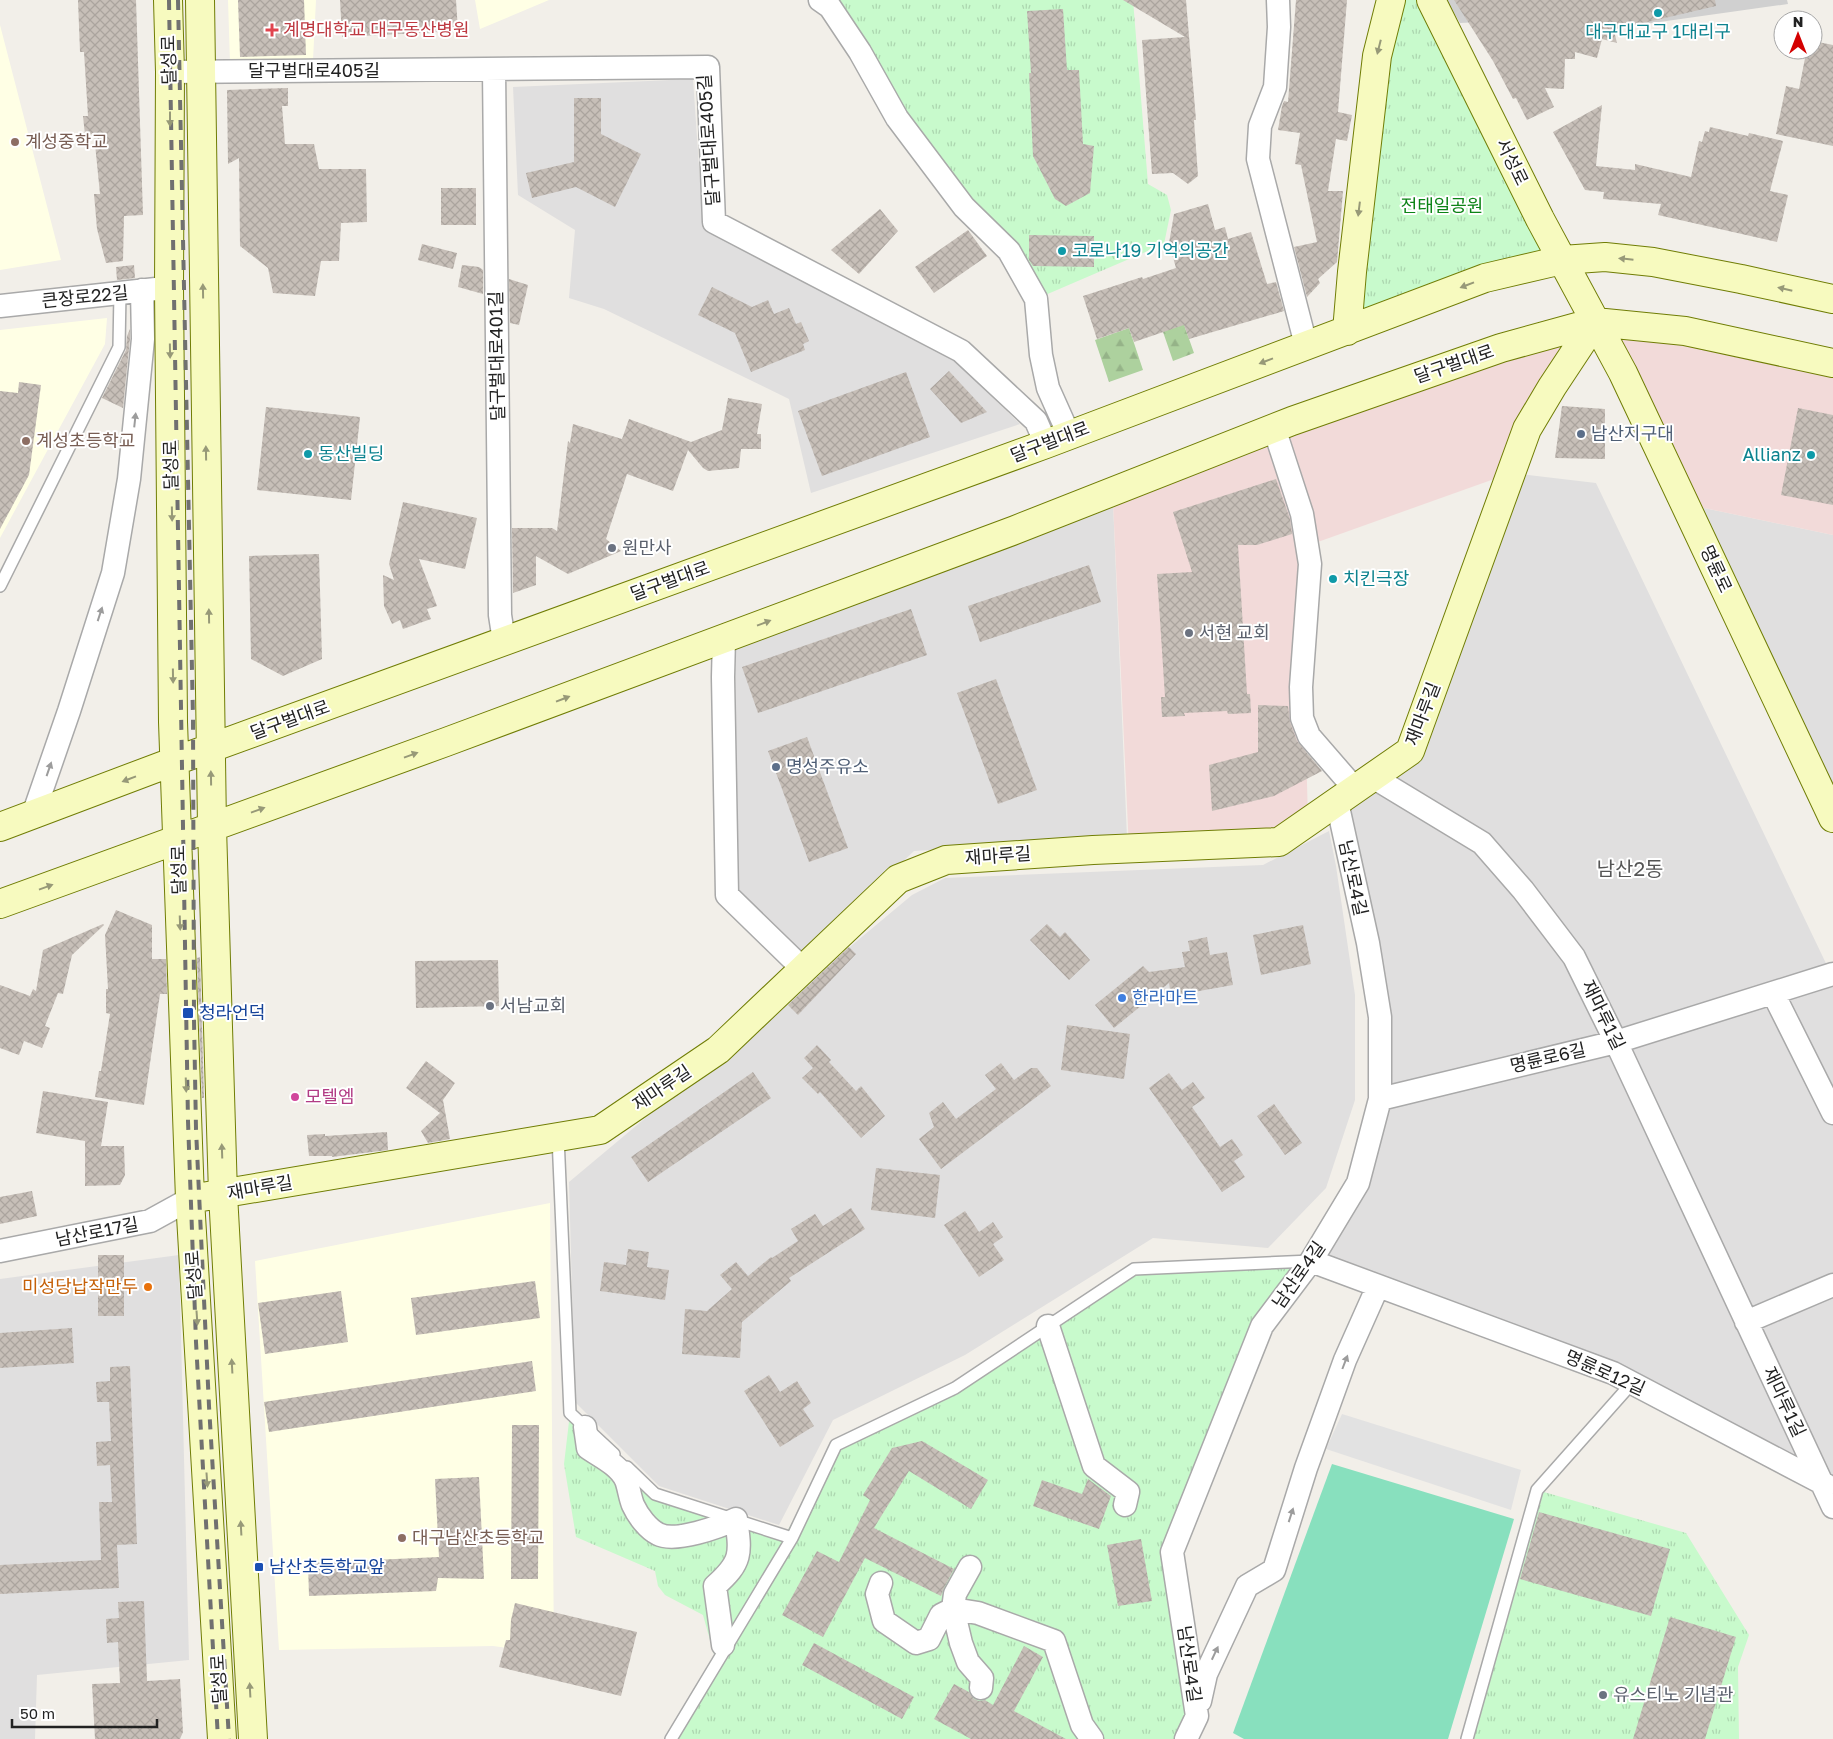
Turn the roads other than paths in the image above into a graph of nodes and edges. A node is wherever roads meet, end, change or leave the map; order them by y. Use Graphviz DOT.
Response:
graph roads {
  1 [pos="168,0"];
  2 [pos="200,0"];
  3 [pos="1278,0"];
  4 [pos="1391,0"];
  5 [pos="1431,0"];
  6 [pos="825,3"];
  7 [pos="494,70"];
  8 [pos="170,72"];
  9 [pos="200,72"];
  10 [pos="1562,260"];
  11 [pos="170,288"];
  12 [pos="142,290"];
  13 [pos="120,293"];
  14 [pos="1833,299"];
  15 [pos="0,306"];
  16 [pos="1595,322"];
  17 [pos="1347,331"];
  18 [pos="1306,344"];
  19 [pos="1833,363"];
  20 [pos="1274,428"];
  21 [pos="1057,439"];
  22 [pos="0,586"];
  23 [pos="724,638"];
  24 [pos="504,641"];
  25 [pos="211,749"];
  26 [pos="175,761"];
  27 [pos="1355,789"];
  28 [pos="33,815"];
  29 [pos="1833,818"];
  30 [pos="0,827"];
  31 [pos="212,827"];
  32 [pos="178,839"];
  33 [pos="0,904"];
  34 [pos="803,969"];
  35 [pos="1833,974"];
  36 [pos="1773,993"];
  37 [pos="1616,1042"];
  38 [pos="1380,1099"];
  39 [pos="1833,1113"];
  40 [pos="558,1137"];
  41 [pos="223,1194"];
  42 [pos="190,1200"];
  43 [pos="0,1251"];
  44 [pos="1311,1261"];
  45 [pos="1833,1285"];
  46 [pos="1378,1286"];
  47 [pos="1746,1322"];
  48 [pos="1048,1326"];
  49 [pos="1632,1383"];
  50 [pos="585,1427"];
  51 [pos="623,1470"];
  52 [pos="1827,1486"];
  53 [pos="1125,1505"];
  54 [pos="1833,1507"];
  55 [pos="736,1520"];
  56 [pos="792,1538"];
  57 [pos="970,1567"];
  58 [pos="881,1583"];
  59 [pos="953,1609"];
  60 [pos="723,1645"];
  61 [pos="981,1688"];
  62 [pos="1197,1716"];
  63 [pos="222,1739"];
  64 [pos="253,1739"];
  65 [pos="671,1739"];
  66 [pos="1092,1739"];
  67 [pos="1186,1739"];
  68 [pos="1467,1739"];
  1 -- 8 [label="main road, 달성로"];
  2 -- 9 [label="main road"];
  3 -- 18 [label="street"];
  4 -- 17 [label="main road, one-way"];
  5 -- 10 [label="main road, 서성로"];
  6 -- 21 [label="street"];
  7 -- 9 [label="street, 달구벌대로405길"];
  7 -- 21 [label="street, 달구벌대로405길"];
  7 -- 24 [label="street, 달구벌대로401길"];
  8 -- 9 [label="street, 달구벌대로405길"];
  8 -- 11 [label="main road, 달성로, one-way"];
  25 -- 9 [label="main road, one-way"];
  14 -- 10 [label="main road, 달구벌대로, one-way"];
  10 -- 16 [label="main road, 서성로"];
  10 -- 17 [label="main road, 달구벌대로, one-way"];
  11 -- 12 [label="street, 큰장로22길"];
  11 -- 26 [label="main road, 달성로, one-way"];
  12 -- 13 [label="street, 큰장로22길"];
  28 -- 12 [label="street, one-way"];
  13 -- 15 [label="street, 큰장로22길"];
  13 -- 22 [label="lane"];
  16 -- 19 [label="main road, 달구벌대로"];
  16 -- 20 [label="main road, 달구벌대로"];
  16 -- 27 [label="main road, 재마루길"];
  16 -- 29 [label="main road, 명륜로"];
  17 -- 18 [label="main road, 달구벌대로"];
  18 -- 21 [label="main road, 달구벌대로, one-way"];
  23 -- 20 [label="main road, 달구벌대로, one-way"];
  20 -- 27 [label="street"];
  21 -- 24 [label="main road, 달구벌대로"];
  31 -- 23 [label="main road, 달구벌대로, one-way"];
  23 -- 34 [label="street"];
  24 -- 25 [label="main road, 달구벌대로"];
  25 -- 26 [label="main road, 달구벌대로"];
  31 -- 25 [label="main road, one-way"];
  26 -- 28 [label="main road, 달구벌대로, one-way"];
  26 -- 32 [label="main road, 달성로"];
  27 -- 34 [label="main road, 재마루길"];
  27 -- 37 [label="street, 재마루1길"];
  27 -- 38 [label="street, 남산로4길"];
  28 -- 30 [label="main road, 달구벌대로"];
  31 -- 32 [label="main road, 달구벌대로"];
  41 -- 31 [label="main road, one-way"];
  33 -- 32 [label="main road, 달구벌대로, one-way"];
  32 -- 42 [label="main road, 달성로, one-way"];
  34 -- 40 [label="main road, 재마루길"];
  35 -- 36 [label="street, 명륜로6길"];
  36 -- 37 [label="street, 명륜로6길"];
  36 -- 39 [label="street"];
  37 -- 38 [label="street, 명륜로6길"];
  37 -- 47 [label="street, 재마루1길"];
  38 -- 44 [label="street, 남산로4길"];
  40 -- 41 [label="main road, 재마루길"];
  40 -- 50 [label="lane"];
  41 -- 42 [label="main road, 재마루길"];
  64 -- 41 [label="main road, one-way"];
  42 -- 43 [label="street, 남산로17길"];
  42 -- 63 [label="main road, 달성로, one-way"];
  44 -- 46 [label="street, 명륜로12길"];
  44 -- 48 [label="lane"];
  44 -- 62 [label="street, 남산로4길"];
  45 -- 47 [label="street"];
  46 -- 49 [label="street, 명륜로12길"];
  62 -- 46 [label="street, one-way"];
  47 -- 52 [label="street, 재마루1길"];
  48 -- 53 [label="street"];
  48 -- 56 [label="lane"];
  49 -- 52 [label="street, 명륜로12길"];
  49 -- 68 [label="lane"];
  50 -- 51 [label="street"];
  51 -- 55 [label="lane"];
  51 -- 55 [label="street"];
  52 -- 54 [label="street"];
  55 -- 56 [label="lane"];
  55 -- 60 [label="street"];
  56 -- 65 [label="lane"];
  57 -- 59 [label="street"];
  58 -- 59 [label="street"];
  59 -- 61 [label="street"];
  59 -- 66 [label="street"];
  62 -- 67 [label="street, 남산로4길"];
}
